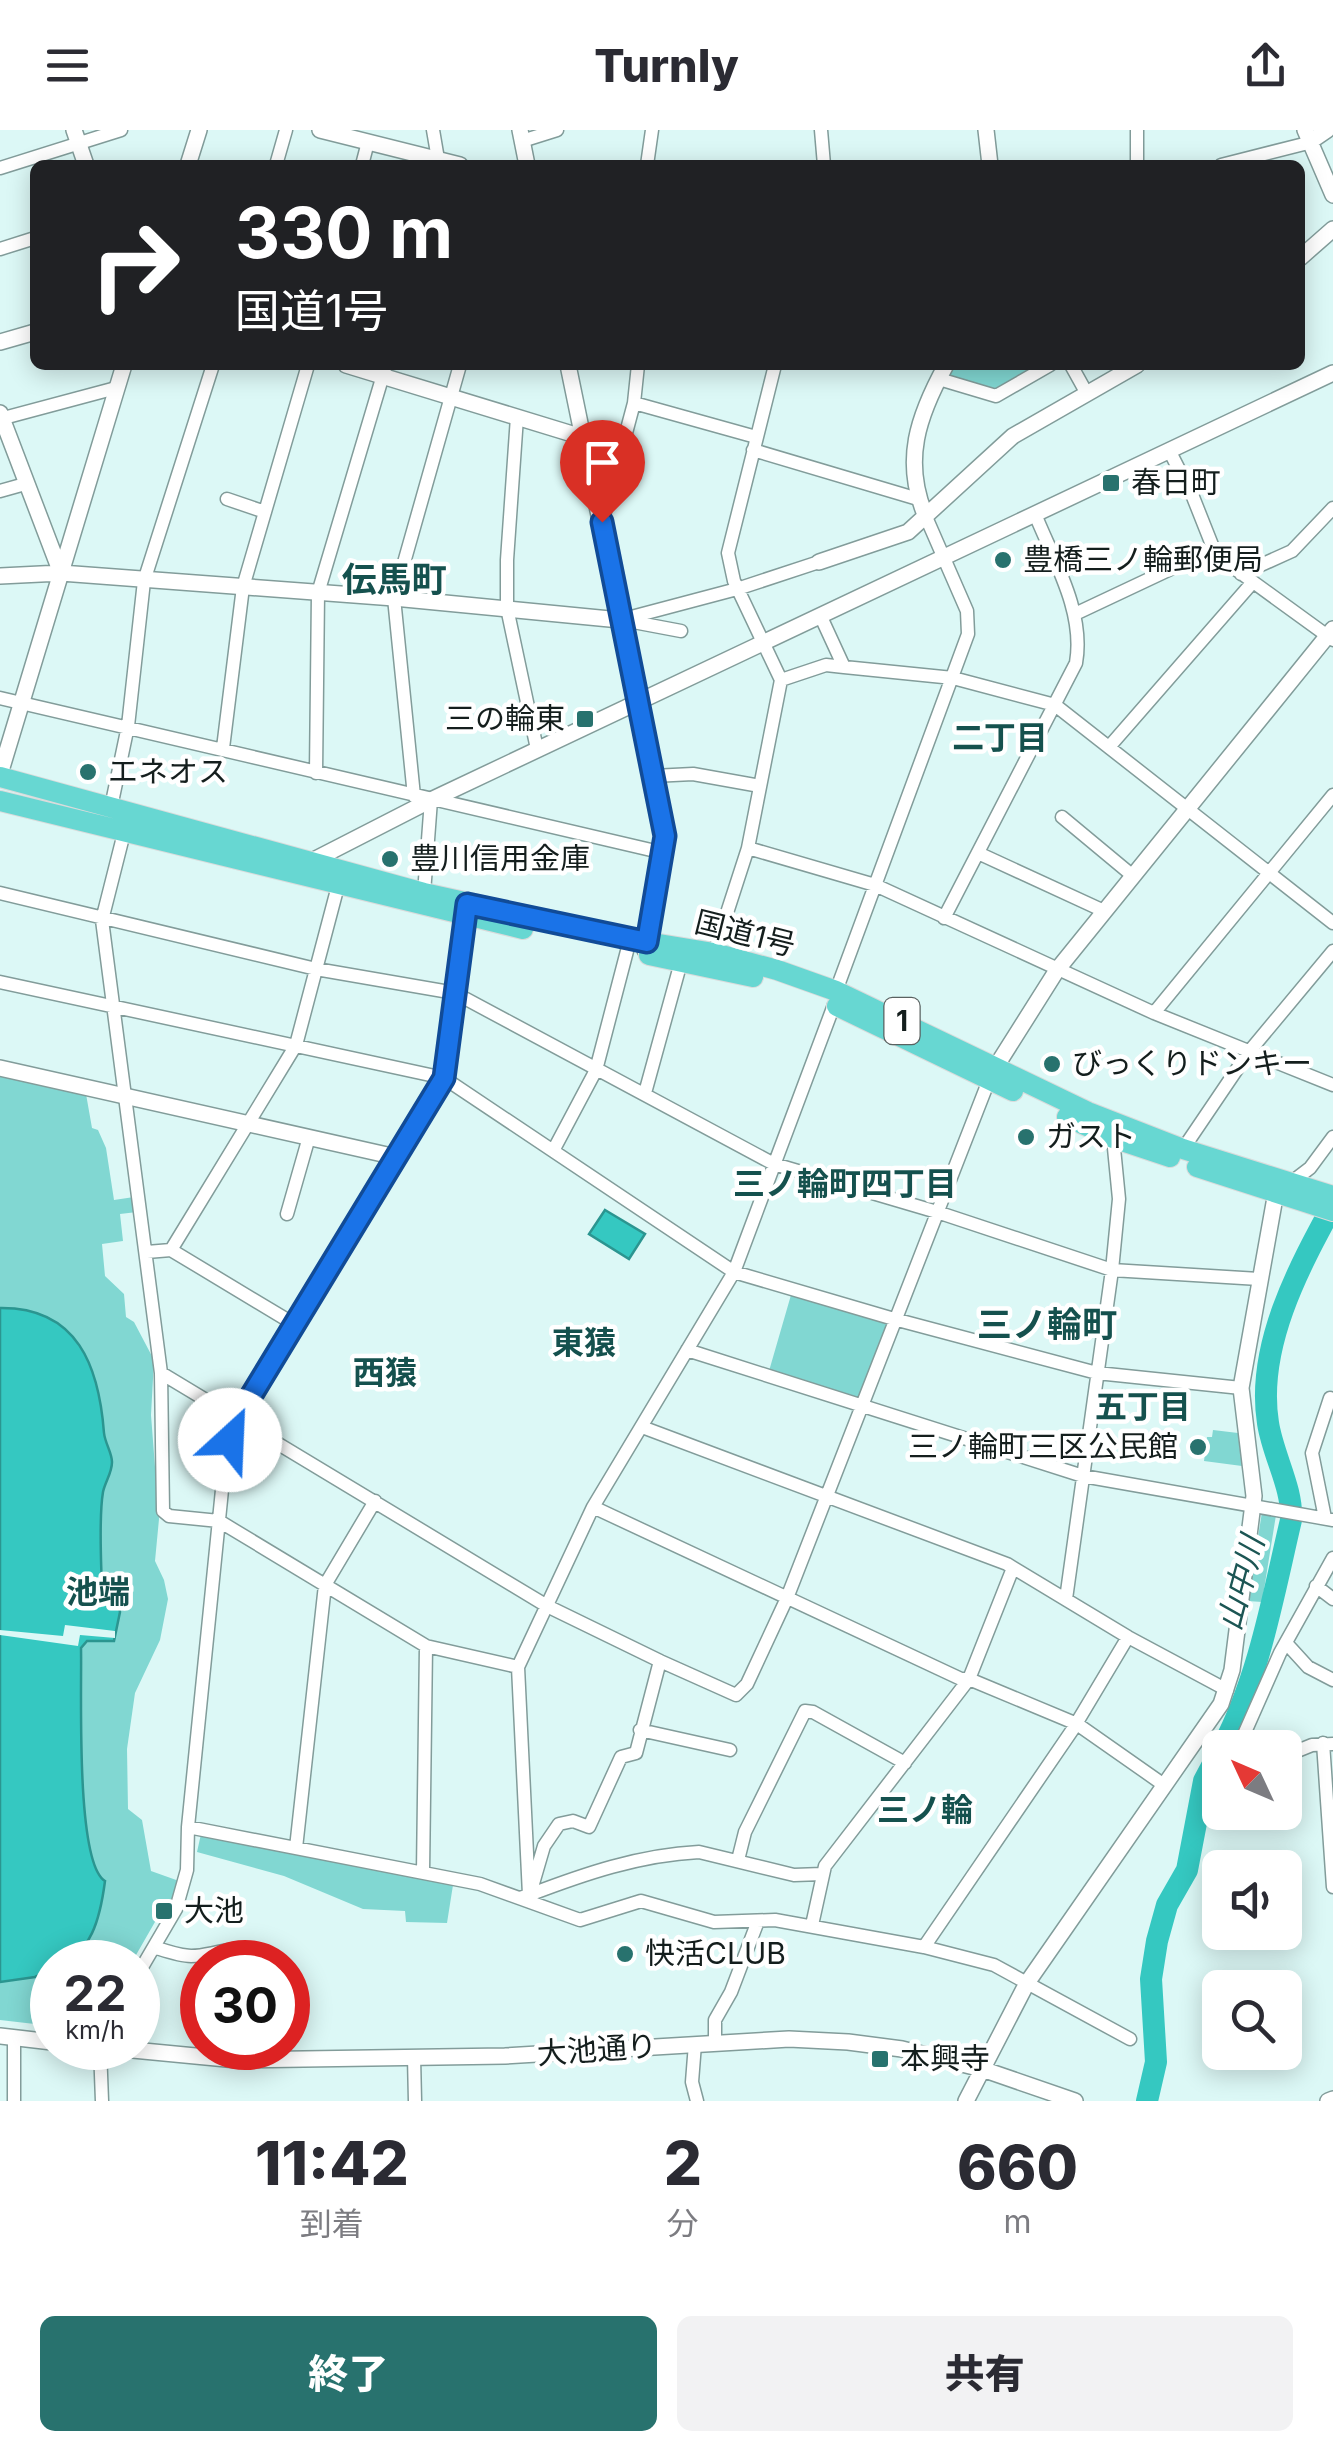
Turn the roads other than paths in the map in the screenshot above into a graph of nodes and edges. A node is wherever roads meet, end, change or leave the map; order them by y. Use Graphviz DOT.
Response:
graph roads {
  1 [pos="120,130"];
  2 [pos="198,130"];
  3 [pos="286,130"];
  4 [pos="320,130"];
  5 [pos="433,130"];
  6 [pos="557,130"];
  7 [pos="652,130"];
  8 [pos="821,130"];
  9 [pos="986,130"];
  10 [pos="1137,130"];
  11 [pos="1327,130"];
  12 [pos="521,136"];
  13 [pos="1306,136"];
  14 [pos="76,137"];
  15 [pos="368,142"];
  16 [pos="189,160"];
  17 [pos="277,160"];
  18 [pos="363,160"];
  19 [pos="432,160"];
  20 [pos="439,160"];
  21 [pos="649,160"];
  22 [pos="824,160"];
  23 [pos="989,160"];
  24 [pos="1136,160"];
  25 [pos="1236,160"];
  26 [pos="0,168"];
  27 [pos="1333,196"];
  28 [pos="1333,229"];
  29 [pos="30,240"];
  30 [pos="0,249"];
  31 [pos="1305,254"];
  32 [pos="30,333"];
  33 [pos="0,342"];
  34 [pos="122,370"];
  35 [pos="211,370"];
  36 [pos="307,370"];
  37 [pos="458,370"];
  38 [pos="569,370"];
  39 [pos="637,370"];
  40 [pos="774,370"];
  41 [pos="944,370"];
  42 [pos="1041,370"];
  43 [pos="1073,370"];
  44 [pos="1127,370"];
  45 [pos="385,371"];
  46 [pos="1333,373"];
  47 [pos="116,388"];
  48 [pos="1086,392"];
  49 [pos="450,398"];
  50 [pos="634,403"];
  51 [pos="1,417"];
  52 [pos="517,418"];
  53 [pos="582,438"];
  54 [pos="754,444"];
  55 [pos="622,449"];
  56 [pos="1169,450"];
  57 [pos="26,484"];
  58 [pos="0,491"];
  59 [pos="918,498"];
  60 [pos="227,499"];
  61 [pos="1333,508"];
  62 [pos="265,512"];
  63 [pos="1035,514"];
  64 [pos="926,517"];
  65 [pos="602,522"];
  66 [pos="1212,549"];
  67 [pos="944,558"];
  68 [pos="819,562"];
  69 [pos="61,573"];
  70 [pos="0,576"];
  71 [pos="1247,578"];
  72 [pos="144,581"];
  73 [pos="243,588"];
  74 [pos="738,589"];
  75 [pos="318,593"];
  76 [pos="394,598"];
  77 [pos="507,608"];
  78 [pos="1075,614"];
  79 [pos="821,617"];
  80 [pos="620,620"];
  81 [pos="681,631"];
  82 [pos="1331,635"];
  83 [pos="765,644"];
  84 [pos="844,667"];
  85 [pos="954,678"];
  86 [pos="780,680"];
  87 [pos="0,698"];
  88 [pos="21,702"];
  89 [pos="638,702"];
  90 [pos="1055,705"];
  91 [pos="128,726"];
  92 [pos="1109,747"];
  93 [pos="223,748"];
  94 [pos="537,749"];
  95 [pos="316,773"];
  96 [pos="0,776"];
  97 [pos="653,776"];
  98 [pos="760,786"];
  99 [pos="1333,795"];
  100 [pos="422,798"];
  101 [pos="0,801"];
  102 [pos="111,807"];
  103 [pos="1186,810"];
  104 [pos="1062,817"];
  105 [pos="125,829"];
  106 [pos="748,848"];
  107 [pos="664,853"];
  108 [pos="978,853"];
  109 [pos="304,869"];
  110 [pos="1269,872"];
  111 [pos="1133,876"];
  112 [pos="874,885"];
  113 [pos="338,886"];
  114 [pos="0,893"];
  115 [pos="424,893"];
  116 [pos="467,911"];
  117 [pos="1104,911"];
  118 [pos="944,918"];
  119 [pos="102,920"];
  120 [pos="1333,922"];
  121 [pos="639,949"];
  122 [pos="1333,952"];
  123 [pos="714,953"];
  124 [pos="681,962"];
  125 [pos="316,969"];
  126 [pos="1057,970"];
  127 [pos="0,982"];
  128 [pos="454,993"];
  129 [pos="835,998"];
  130 [pos="113,1006"];
  131 [pos="1154,1013"];
  132 [pos="296,1045"];
  133 [pos="1248,1053"];
  134 [pos="0,1068"];
  135 [pos="596,1070"];
  136 [pos="992,1074"];
  137 [pos="444,1078"];
  138 [pos="1333,1085"];
  139 [pos="645,1094"];
  140 [pos="127,1095"];
  141 [pos="249,1123"];
  142 [pos="309,1137"];
  143 [pos="1333,1137"];
  144 [pos="1113,1138"];
  145 [pos="1184,1149"];
  146 [pos="553,1151"];
  147 [pos="396,1157"];
  148 [pos="774,1164"];
  149 [pos="1284,1186"];
  150 [pos="1321,1196"];
  151 [pos="1333,1211"];
  152 [pos="937,1212"];
  153 [pos="288,1214"];
  154 [pos="171,1250"];
  155 [pos="148,1252"];
  156 [pos="1112,1270"];
  157 [pos="734,1272"];
  158 [pos="1259,1279"];
  159 [pos="894,1319"];
  160 [pos="294,1324"];
  161 [pos="687,1350"];
  162 [pos="160,1373"];
  163 [pos="1097,1373"];
  164 [pos="1241,1388"];
  165 [pos="1333,1399"];
  166 [pos="860,1405"];
  167 [pos="238,1419"];
  168 [pos="642,1428"];
  169 [pos="1083,1476"];
  170 [pos="826,1498"];
  171 [pos="375,1501"];
  172 [pos="1253,1505"];
  173 [pos="593,1507"];
  174 [pos="1329,1519"];
  175 [pos="219,1522"];
  176 [pos="1333,1558"];
  177 [pos="1013,1568"];
  178 [pos="325,1584"];
  179 [pos="1316,1586"];
  180 [pos="787,1598"];
  181 [pos="1333,1599"];
  182 [pos="1066,1600"];
  183 [pos="547,1606"];
  184 [pos="1128,1637"];
  185 [pos="1286,1644"];
  186 [pos="426,1646"];
  187 [pos="660,1661"];
  188 [pos="518,1666"];
  189 [pos="968,1679"];
  190 [pos="1333,1680"];
  191 [pos="1227,1690"];
  192 [pos="1076,1724"];
  193 [pos="640,1730"];
  194 [pos="1246,1730"];
  195 [pos="1328,1744"];
  196 [pos="730,1750"];
  197 [pos="1302,1751"];
  198 [pos="904,1763"];
  199 [pos="1164,1785"];
  200 [pos="188,1827"];
  201 [pos="296,1848"];
  202 [pos="738,1860"];
  203 [pos="423,1872"];
  204 [pos="822,1874"];
  205 [pos="1333,1887"];
  206 [pos="524,1896"];
  207 [pos="758,1921"];
  208 [pos="812,1925"];
  209 [pos="158,1940"];
  210 [pos="924,1947"];
  211 [pos="1026,1984"];
  212 [pos="7,2037"];
  213 [pos="1130,2040"];
  214 [pos="715,2043"];
  215 [pos="695,2044"];
  216 [pos="160,2053"];
  217 [pos="414,2058"];
  218 [pos="982,2068"];
  219 [pos="101,2070"];
  220 [pos="1039,2094"];
  221 [pos="14,2101"];
  222 [pos="102,2101"];
  223 [pos="414,2101"];
  224 [pos="697,2101"];
  225 [pos="966,2101"];
  226 [pos="1075,2101"];
  1 -- 14 [label="street"];
  2 -- 16 [label="street"];
  3 -- 17 [label="street"];
  4 -- 15 [label="street"];
  5 -- 20 [label="street"];
  6 -- 12 [label="street"];
  7 -- 21 [label="street"];
  8 -- 22 [label="street"];
  9 -- 23 [label="street"];
  10 -- 24 [label="street"];
  11 -- 13 [label="street"];
  13 -- 25 [label="street"];
  13 -- 27 [label="street"];
  14 -- 26 [label="street"];
  15 -- 18 [label="street"];
  15 -- 19 [label="street"];
  28 -- 31 [label="street"];
  29 -- 30 [label="street"];
  32 -- 33 [label="street"];
  34 -- 47 [label="street"];
  35 -- 72 [label="street"];
  36 -- 62 [label="street"];
  37 -- 49 [label="street"];
  38 -- 53 [label="street"];
  39 -- 50 [label="street"];
  40 -- 54 [label="street"];
  41 -- 42 [label="street"];
  41 -- 59 [label="street"];
  43 -- 48 [label="street"];
  44 -- 48 [label="street"];
  45 -- 49 [label="street"];
  45 -- 75 [label="street"];
  46 -- 56 [label="street"];
  47 -- 51 [label="street"];
  47 -- 69 [label="street"];
  48 -- 64 [label="street"];
  49 -- 52 [label="street"];
  49 -- 76 [label="street"];
  50 -- 54 [label="street"];
  50 -- 55 [label="street"];
  51 -- 57 [label="street"];
  52 -- 53 [label="street"];
  52 -- 77 [label="street"];
  53 -- 55 [label="street"];
  53 -- 65 [label="street"];
  54 -- 59 [label="street"];
  54 -- 74 [label="street"];
  55 -- 65 [label="street"];
  56 -- 63 [label="street"];
  56 -- 66 [label="street"];
  57 -- 58 [label="street"];
  57 -- 69 [label="street"];
  59 -- 64 [label="street"];
  60 -- 62 [label="street"];
  61 -- 71 [label="street"];
  62 -- 73 [label="street"];
  63 -- 67 [label="street"];
  63 -- 78 [label="street"];
  64 -- 67 [label="street"];
  64 -- 68 [label="street"];
  65 -- 80 [label="street"];
  66 -- 71 [label="street"];
  66 -- 78 [label="street"];
  67 -- 79 [label="street"];
  67 -- 85 [label="street"];
  68 -- 74 [label="street"];
  69 -- 70 [label="street"];
  69 -- 72 [label="street"];
  69 -- 88 [label="street"];
  71 -- 82 [label="street"];
  71 -- 92 [label="street"];
  72 -- 73 [label="street"];
  72 -- 91 [label="street"];
  73 -- 75 [label="street"];
  73 -- 93 [label="street"];
  74 -- 80 [label="street"];
  74 -- 83 [label="street"];
  75 -- 76 [label="street"];
  75 -- 95 [label="street"];
  76 -- 77 [label="street"];
  76 -- 100 [label="street"];
  77 -- 80 [label="street"];
  77 -- 94 [label="street"];
  78 -- 90 [label="street"];
  79 -- 83 [label="street"];
  79 -- 84 [label="street"];
  80 -- 81 [label="street"];
  80 -- 89 [label="street"];
  82 -- 103 [label="street"];
  83 -- 86 [label="street"];
  83 -- 89 [label="street"];
  84 -- 85 [label="street"];
  84 -- 86 [label="street"];
  85 -- 90 [label="street"];
  85 -- 112 [label="street"];
  86 -- 98 [label="street"];
  87 -- 88 [label="street"];
  88 -- 91 [label="street"];
  88 -- 96 [label="street"];
  89 -- 94 [label="street"];
  89 -- 97 [label="street"];
  90 -- 92 [label="street"];
  90 -- 108 [label="street"];
  91 -- 93 [label="street"];
  91 -- 102 [label="street"];
  92 -- 103 [label="street"];
  93 -- 95 [label="street"];
  94 -- 100 [label="street"];
  95 -- 100 [label="street"];
  96 -- 102 [label="highway, 国道1号 / 1"];
  97 -- 98 [label="street"];
  97 -- 107 [label="street"];
  98 -- 106 [label="street"];
  99 -- 110 [label="street"];
  100 -- 107 [label="street"];
  100 -- 109 [label="street"];
  100 -- 115 [label="street"];
  101 -- 105 [label="highway, 国道1号 / 1"];
  102 -- 109 [label="highway, 国道1号 / 1"];
  103 -- 110 [label="street"];
  103 -- 111 [label="street"];
  104 -- 111 [label="street"];
  105 -- 109 [label="highway, 国道1号 / 1"];
  105 -- 119 [label="street"];
  106 -- 112 [label="street"];
  106 -- 123 [label="street"];
  107 -- 121 [label="street"];
  108 -- 117 [label="street"];
  108 -- 118 [label="street"];
  109 -- 113 [label="highway, 国道1号 / 1"];
  109 -- 115 [label="highway, 国道1号 / 1"];
  110 -- 120 [label="street"];
  110 -- 131 [label="street"];
  111 -- 117 [label="street"];
  112 -- 118 [label="street"];
  112 -- 129 [label="street"];
  113 -- 116 [label="highway, 国道1号 / 1"];
  113 -- 125 [label="street"];
  114 -- 119 [label="street"];
  115 -- 116 [label="highway, 国道1号 / 1"];
  116 -- 121 [label="highway, 国道1号 / 1"];
  116 -- 128 [label="street"];
  117 -- 126 [label="street"];
  118 -- 126 [label="street"];
  119 -- 125 [label="street"];
  119 -- 130 [label="street"];
  121 -- 123 [label="highway, 国道1号 / 1"];
  121 -- 124 [label="highway, 国道1号 / 1"];
  121 -- 135 [label="street"];
  122 -- 133 [label="street"];
  123 -- 129 [label="highway, 国道1号 / 1"];
  124 -- 129 [label="highway, 国道1号 / 1"];
  124 -- 139 [label="street"];
  125 -- 128 [label="street"];
  125 -- 132 [label="street"];
  126 -- 131 [label="street"];
  126 -- 136 [label="street"];
  127 -- 130 [label="street"];
  128 -- 135 [label="street"];
  128 -- 137 [label="street"];
  129 -- 136 [label="highway, 国道1号 / 1"];
  129 -- 148 [label="street"];
  130 -- 132 [label="street"];
  130 -- 140 [label="street"];
  131 -- 133 [label="street"];
  132 -- 137 [label="street"];
  132 -- 141 [label="street"];
  133 -- 138 [label="street"];
  133 -- 145 [label="street"];
  134 -- 140 [label="street"];
  135 -- 139 [label="street"];
  135 -- 146 [label="street"];
  136 -- 144 [label="highway, 国道1号 / 1"];
  136 -- 145 [label="highway, 国道1号 / 1"];
  136 -- 152 [label="street"];
  137 -- 146 [label="street"];
  137 -- 147 [label="street"];
  139 -- 148 [label="street"];
  140 -- 141 [label="street"];
  140 -- 155 [label="street"];
  141 -- 142 [label="street"];
  141 -- 154 [label="street"];
  142 -- 147 [label="street"];
  142 -- 153 [label="street"];
  143 -- 149 [label="street"];
  144 -- 149 [label="highway, 国道1号 / 1"];
  144 -- 156 [label="street"];
  145 -- 149 [label="highway, 国道1号 / 1"];
  146 -- 157 [label="street"];
  147 -- 160 [label="street"];
  148 -- 152 [label="street"];
  148 -- 157 [label="street"];
  149 -- 150 [label="highway, 国道1号 / 1"];
  149 -- 158 [label="street"];
  150 -- 151 [label="highway, 国道1号 / 1"];
  152 -- 156 [label="street"];
  152 -- 159 [label="street"];
  154 -- 155 [label="street"];
  154 -- 160 [label="street"];
  155 -- 162 [label="street"];
  156 -- 158 [label="street"];
  156 -- 163 [label="street"];
  157 -- 159 [label="street"];
  157 -- 161 [label="street"];
  158 -- 164 [label="street"];
  159 -- 163 [label="street"];
  159 -- 166 [label="street"];
  160 -- 167 [label="street"];
  161 -- 166 [label="street"];
  161 -- 168 [label="street"];
  162 -- 167 [label="street"];
  162 -- 175 [label="street"];
  163 -- 164 [label="street"];
  163 -- 169 [label="street"];
  164 -- 172 [label="street"];
  165 -- 174 [label="street"];
  166 -- 169 [label="street"];
  166 -- 170 [label="street"];
  167 -- 171 [label="street"];
  167 -- 175 [label="street"];
  168 -- 170 [label="street"];
  168 -- 173 [label="street"];
  169 -- 172 [label="street"];
  169 -- 182 [label="street"];
  170 -- 177 [label="street"];
  170 -- 180 [label="street"];
  171 -- 178 [label="street"];
  171 -- 183 [label="street"];
  172 -- 174 [label="street"];
  172 -- 191 [label="street"];
  173 -- 180 [label="street"];
  173 -- 183 [label="street"];
  175 -- 178 [label="street"];
  175 -- 200 [label="street"];
  176 -- 179 [label="street"];
  177 -- 182 [label="street"];
  177 -- 189 [label="street"];
  178 -- 186 [label="street"];
  178 -- 201 [label="street"];
  179 -- 181 [label="street"];
  179 -- 185 [label="street"];
  180 -- 187 [label="street"];
  180 -- 189 [label="street"];
  182 -- 184 [label="street"];
  183 -- 187 [label="street"];
  183 -- 188 [label="street"];
  184 -- 191 [label="street"];
  184 -- 192 [label="street"];
  185 -- 190 [label="street"];
  185 -- 194 [label="street"];
  186 -- 188 [label="street"];
  186 -- 203 [label="street"];
  187 -- 193 [label="street"];
  188 -- 206 [label="street"];
  189 -- 192 [label="street"];
  189 -- 198 [label="street"];
  191 -- 199 [label="street"];
  192 -- 199 [label="street"];
  192 -- 210 [label="street"];
  193 -- 196 [label="street"];
  193 -- 206 [label="street"];
  195 -- 197 [label="street"];
  195 -- 205 [label="street"];
  198 -- 202 [label="street"];
  198 -- 204 [label="street"];
  199 -- 211 [label="street"];
  200 -- 201 [label="street"];
  200 -- 209 [label="street"];
  201 -- 203 [label="street"];
  202 -- 204 [label="street"];
  202 -- 206 [label="street"];
  203 -- 206 [label="street"];
  204 -- 208 [label="street"];
  206 -- 207 [label="street"];
  207 -- 208 [label="street"];
  207 -- 214 [label="street"];
  208 -- 210 [label="street"];
  210 -- 211 [label="street"];
  211 -- 213 [label="street"];
  211 -- 218 [label="street"];
  212 -- 221 [label="street"];
  214 -- 215 [label="street, 大池通り"];
  214 -- 218 [label="street, 大池通り"];
  215 -- 217 [label="street, 大池通り"];
  215 -- 224 [label="street"];
  216 -- 217 [label="street, 大池通り"];
  217 -- 223 [label="street"];
  218 -- 220 [label="street, 大池通り"];
  218 -- 225 [label="street"];
  219 -- 222 [label="street"];
  220 -- 226 [label="street, 大池通り"];
}
